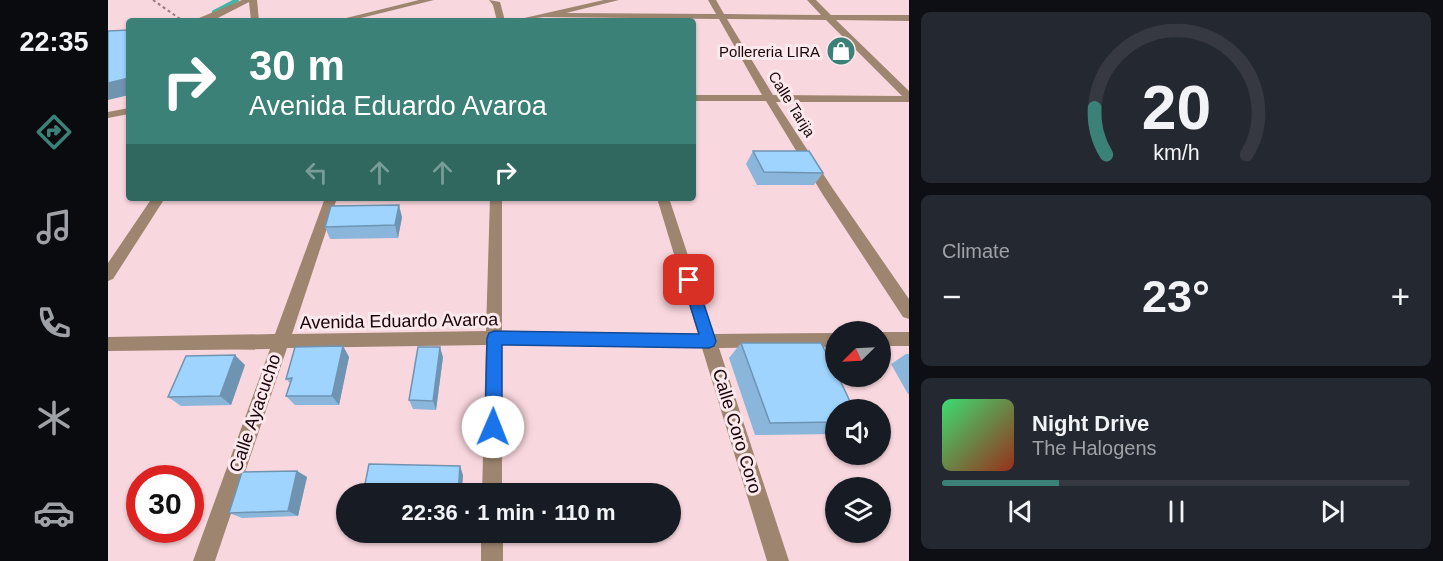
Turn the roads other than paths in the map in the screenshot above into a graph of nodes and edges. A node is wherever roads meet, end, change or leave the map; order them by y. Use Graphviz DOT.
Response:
graph roads {
  1 [pos="248,0"];
  2 [pos="253,0"];
  3 [pos="430,0"];
  4 [pos="493,0"];
  5 [pos="615,0"];
  6 [pos="712,0"];
  7 [pos="812,0"];
  8 [pos="544,15"];
  9 [pos="721,17"];
  10 [pos="209,18"];
  11 [pos="255,18"];
  12 [pos="351,18"];
  13 [pos="500,18"];
  14 [pos="530,18"];
  15 [pos="594,18"];
  16 [pos="666,18"];
  17 [pos="828,18"];
  18 [pos="909,18"];
  19 [pos="696,98"];
  20 [pos="769,98"];
  21 [pos="909,98"];
  22 [pos="126,103"];
  23 [pos="108,107"];
  24 [pos="126,112"];
  25 [pos="108,116"];
  26 [pos="157,201"];
  27 [pos="331,201"];
  28 [pos="496,201"];
  29 [pos="664,201"];
  30 [pos="108,275"];
  31 [pos="909,312"];
  32 [pos="494,338"];
  33 [pos="891,339"];
  34 [pos="909,339"];
  35 [pos="825,340"];
  36 [pos="709,341"];
  37 [pos="279,343"];
  38 [pos="108,344"];
  39 [pos="492,483"];
  40 [pos="492,543"];
  41 [pos="204,561"];
  42 [pos="492,561"];
  43 [pos="778,561"];
  1 -- 10 [label="street"];
  2 -- 11 [label="street"];
  3 -- 12 [label="street"];
  4 -- 13 [label="street"];
  5 -- 8 [label="street"];
  6 -- 9 [label="street, Calle Tarija"];
  7 -- 17 [label="street"];
  8 -- 14 [label="street"];
  8 -- 15 [label="street"];
  9 -- 16 [label="street"];
  9 -- 17 [label="street"];
  9 -- 20 [label="street, Calle Tarija"];
  17 -- 18 [label="street"];
  17 -- 21 [label="street"];
  19 -- 20 [label="street"];
  20 -- 21 [label="street"];
  20 -- 31 [label="street, Calle Tarija"];
  22 -- 23 [label="street"];
  24 -- 25 [label="street"];
  26 -- 30 [label="street"];
  27 -- 37 [label="street, Calle Ayacucho"];
  28 -- 32 [label="street"];
  29 -- 36 [label="street, Calle Coro Coro"];
  32 -- 36 [label="street, Avenida Eduardo Avaroa"];
  32 -- 37 [label="street, Avenida Eduardo Avaroa"];
  32 -- 39 [label="street"];
  33 -- 34 [label="street"];
  35 -- 36 [label="street, Avenida Eduardo Avaroa"];
  36 -- 43 [label="street, Calle Coro Coro"];
  37 -- 38 [label="street, Avenida Eduardo Avaroa"];
  37 -- 41 [label="street, Calle Ayacucho"];
  40 -- 42 [label="street"];
}
